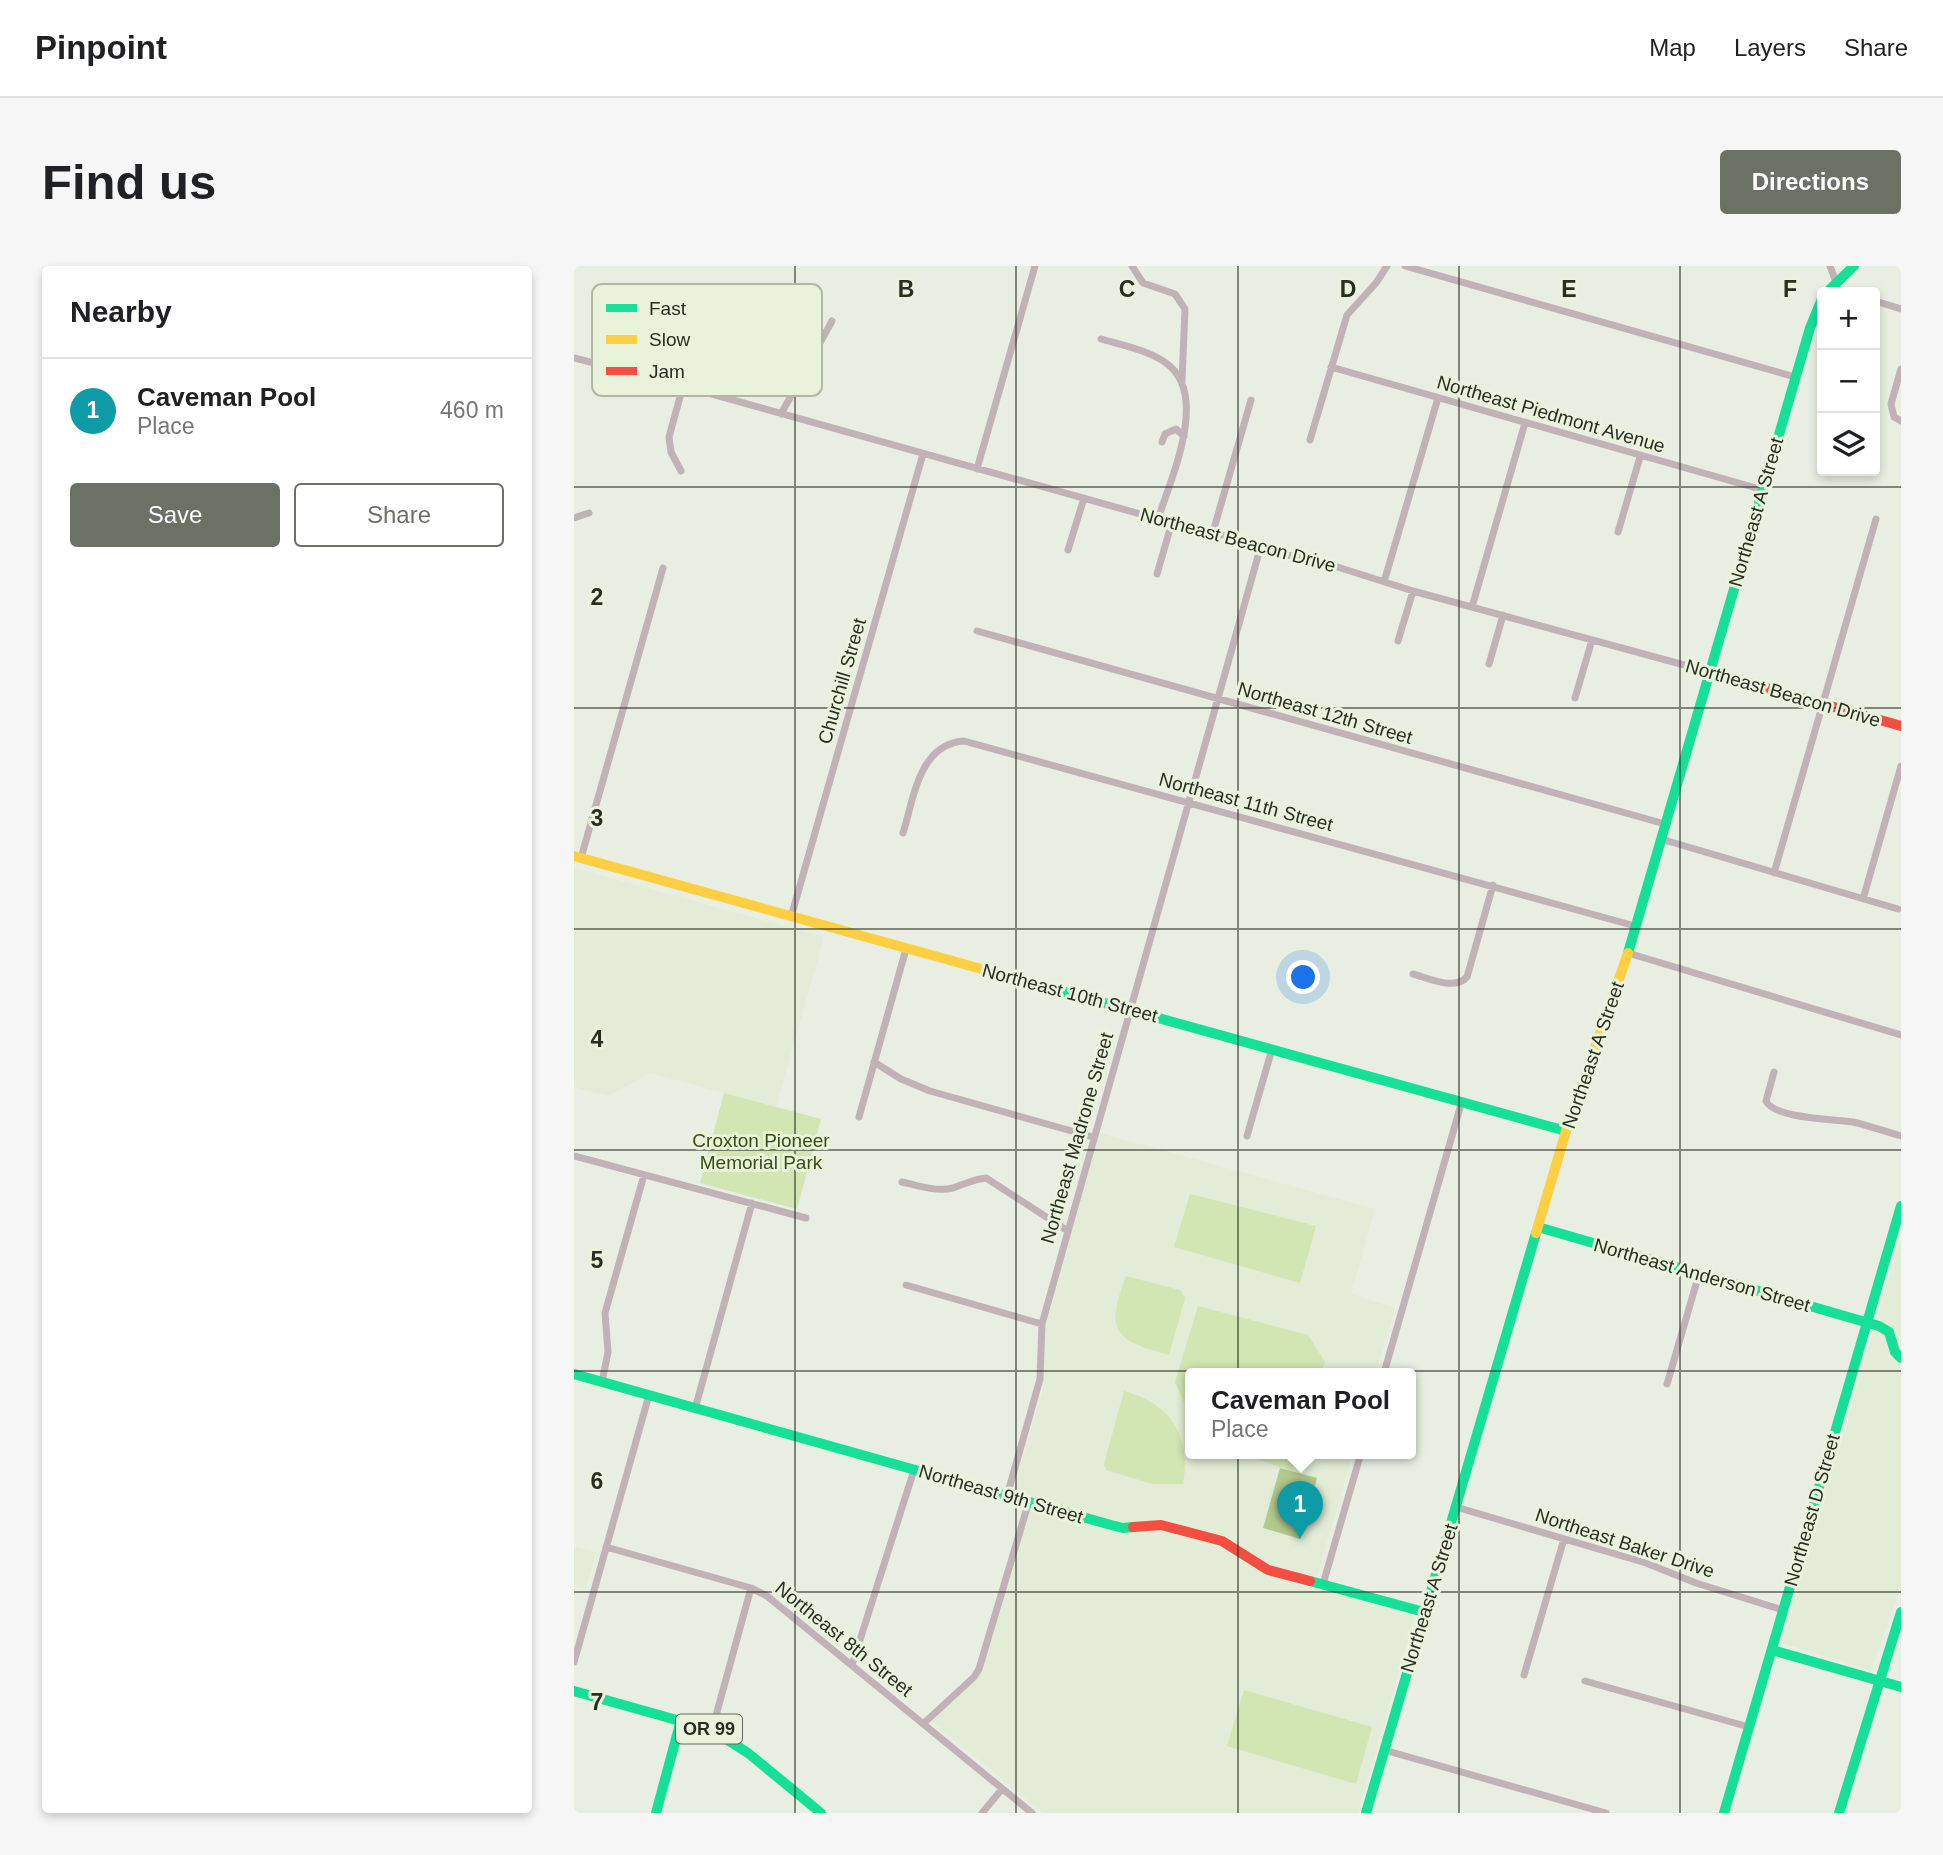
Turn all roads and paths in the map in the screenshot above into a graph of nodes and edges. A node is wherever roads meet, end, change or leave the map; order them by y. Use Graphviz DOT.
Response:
graph roads {
  1 [pos="1035,266"];
  2 [pos="1132,266"];
  3 [pos="1387,266"];
  4 [pos="1405,266"];
  5 [pos="1829,266"];
  6 [pos="1854,266"];
  7 [pos="1831,287"];
  8 [pos="1880,303"];
  9 [pos="1901,309"];
  10 [pos="1817,311"];
  11 [pos="832,321"];
  12 [pos="822,339"];
  13 [pos="1101,339"];
  14 [pos="574,358"];
  15 [pos="592,363"];
  16 [pos="1331,367"];
  17 [pos="1901,369"];
  18 [pos="1795,377"];
  19 [pos="1182,382"];
  20 [pos="680,396"];
  21 [pos="718,396"];
  22 [pos="791,396"];
  23 [pos="1438,398"];
  24 [pos="1251,400"];
  25 [pos="781,414"];
  26 [pos="1901,421"];
  27 [pos="1525,423"];
  28 [pos="1184,436"];
  29 [pos="1310,440"];
  30 [pos="1161,442"];
  31 [pos="923,454"];
  32 [pos="1640,457"];
  33 [pos="976,469"];
  34 [pos="681,471"];
  35 [pos="1763,490"];
  36 [pos="1084,498"];
  37 [pos="589,513"];
  38 [pos="574,518"];
  39 [pos="1158,519"];
  40 [pos="1876,519"];
  41 [pos="1172,522"];
  42 [pos="1213,532"];
  43 [pos="1619,532"];
  44 [pos="1260,549"];
  45 [pos="1068,550"];
  46 [pos="663,568"];
  47 [pos="1157,574"];
  48 [pos="1384,582"];
  49 [pos="1413,591"];
  50 [pos="1472,607"];
  51 [pos="1503,615"];
  52 [pos="977,631"];
  53 [pos="1592,640"];
  54 [pos="1398,641"];
  55 [pos="1489,664"];
  56 [pos="1710,672"];
  57 [pos="1575,698"];
  58 [pos="1219,700"];
  59 [pos="1823,704"];
  60 [pos="1901,726"];
  61 [pos="1901,766"];
  62 [pos="1190,803"];
  63 [pos="1665,824"];
  64 [pos="903,833"];
  65 [pos="1661,839"];
  66 [pos="577,857"];
  67 [pos="1774,873"];
  68 [pos="1493,885"];
  69 [pos="1863,899"];
  70 [pos="1898,909"];
  71 [pos="791,917"];
  72 [pos="1635,926"];
  73 [pos="906,949"];
  74 [pos="1628,953"];
  75 [pos="1413,974"];
  76 [pos="1130,1009"];
  77 [pos="1901,1035"];
  78 [pos="1272,1049"];
  79 [pos="874,1062"];
  80 [pos="1774,1072"];
  81 [pos="1462,1101"];
  82 [pos="859,1117"];
  83 [pos="1566,1131"];
  84 [pos="1247,1136"];
  85 [pos="1901,1136"];
  86 [pos="1093,1137"];
  87 [pos="574,1156"];
  88 [pos="644,1175"];
  89 [pos="902,1182"];
  90 [pos="752,1203"];
  91 [pos="1901,1206"];
  92 [pos="806,1218"];
  93 [pos="1538,1227"];
  94 [pos="1068,1231"];
  95 [pos="1699,1274"];
  96 [pos="906,1285"];
  97 [pos="1867,1322"];
  98 [pos="1042,1324"];
  99 [pos="1901,1357"];
  100 [pos="1385,1368"];
  101 [pos="574,1374"];
  102 [pos="602,1382"];
  103 [pos="1667,1384"];
  104 [pos="649,1395"];
  105 [pos="695,1409"];
  106 [pos="1359,1459"];
  107 [pos="914,1470"];
  108 [pos="1007,1496"];
  109 [pos="1029,1501"];
  110 [pos="1456,1507"];
  111 [pos="1563,1539"];
  112 [pos="606,1547"];
  113 [pos="1323,1584"];
  114 [pos="751,1588"];
  115 [pos="1783,1610"];
  116 [pos="1424,1612"];
  117 [pos="1901,1612"];
  118 [pos="1772,1650"];
  119 [pos="574,1662"];
  120 [pos="852,1665"];
  121 [pos="1524,1675"];
  122 [pos="1585,1681"];
  123 [pos="1879,1681"];
  124 [pos="1901,1687"];
  125 [pos="574,1691"];
  126 [pos="681,1720"];
  127 [pos="923,1724"];
  128 [pos="1749,1727"];
  129 [pos="712,1730"];
  130 [pos="1384,1750"];
  131 [pos="1002,1789"];
  132 [pos="656,1813"];
  133 [pos="821,1813"];
  134 [pos="982,1813"];
  135 [pos="1032,1813"];
  136 [pos="1366,1813"];
  137 [pos="1605,1813"];
  138 [pos="1724,1813"];
  139 [pos="1839,1813"];
  1 -- 33 [label="street"];
  2 -- 19 [label="street"];
  3 -- 16 [label="street"];
  4 -- 18 [label="street"];
  5 -- 7 [label="street"];
  6 -- 7 [label="main road"];
  8 -- 9 [label="street"];
  10 -- 18 [label="main road, Northeast A Street"];
  11 -- 12 [label="street"];
  13 -- 19 [label="street"];
  14 -- 15 [label="street, Northeast Beacon Drive"];
  16 -- 23 [label="street, Northeast Piedmont Avenue"];
  16 -- 29 [label="street"];
  17 -- 26 [label="street"];
  18 -- 35 [label="main road, Northeast A Street"];
  19 -- 28 [label="street"];
  20 -- 34 [label="street"];
  21 -- 25 [label="street, Northeast Beacon Drive"];
  22 -- 25 [label="street"];
  23 -- 27 [label="street, Northeast Piedmont Avenue"];
  23 -- 48 [label="street"];
  24 -- 42 [label="street"];
  25 -- 31 [label="street, Northeast Beacon Drive"];
  27 -- 32 [label="street, Northeast Piedmont Avenue"];
  27 -- 50 [label="street"];
  28 -- 30 [label="street"];
  28 -- 39 [label="street"];
  31 -- 33 [label="street, Northeast Beacon Drive"];
  31 -- 71 [label="street, Churchill Street"];
  32 -- 35 [label="street, Northeast Piedmont Avenue"];
  32 -- 43 [label="street"];
  33 -- 36 [label="street, Northeast Beacon Drive"];
  35 -- 56 [label="main road, Northeast A Street"];
  36 -- 39 [label="street, Northeast Beacon Drive"];
  36 -- 45 [label="street"];
  37 -- 38 [label="street"];
  39 -- 41 [label="street, Northeast Beacon Drive"];
  40 -- 59 [label="street"];
  41 -- 42 [label="street, Northeast Beacon Drive"];
  41 -- 47 [label="street"];
  42 -- 44 [label="street, Northeast Beacon Drive"];
  44 -- 48 [label="street, Northeast Beacon Drive"];
  44 -- 58 [label="street, Northeast Madrone Street"];
  46 -- 66 [label="street"];
  48 -- 49 [label="street, Northeast Beacon Drive"];
  49 -- 50 [label="street, Northeast Beacon Drive"];
  49 -- 54 [label="street"];
  50 -- 51 [label="street, Northeast Beacon Drive"];
  51 -- 53 [label="street, Northeast Beacon Drive"];
  51 -- 55 [label="street"];
  52 -- 58 [label="street, Northeast 12th Street"];
  53 -- 56 [label="street, Northeast Beacon Drive"];
  53 -- 57 [label="street"];
  56 -- 59 [label="main road, Northeast Beacon Drive"];
  56 -- 63 [label="main road, Northeast A Street"];
  58 -- 62 [label="street, Northeast Madrone Street"];
  58 -- 63 [label="street, Northeast 12th Street"];
  59 -- 60 [label="main road, Northeast Beacon Drive"];
  59 -- 67 [label="street"];
  61 -- 69 [label="street"];
  62 -- 64 [label="street, Northeast 11th Street"];
  62 -- 68 [label="street, Northeast 11th Street"];
  62 -- 76 [label="street, Northeast Madrone Street"];
  63 -- 65 [label="main road, Northeast A Street"];
  65 -- 67 [label="street"];
  65 -- 72 [label="main road, Northeast A Street"];
  66 -- 71 [label="main road, Northeast 10th Street"];
  67 -- 69 [label="street"];
  68 -- 72 [label="street, Northeast 11th Street"];
  68 -- 75 [label="street"];
  69 -- 70 [label="street"];
  71 -- 73 [label="main road, Northeast 10th Street"];
  72 -- 74 [label="main road, Northeast A Street"];
  73 -- 76 [label="main road, Northeast 10th Street"];
  73 -- 79 [label="street"];
  74 -- 77 [label="street"];
  74 -- 83 [label="main road, Northeast A Street"];
  76 -- 78 [label="main road, Northeast 10th Street"];
  76 -- 86 [label="street, Northeast Madrone Street"];
  78 -- 81 [label="main road, Northeast 10th Street"];
  78 -- 84 [label="street"];
  79 -- 82 [label="street"];
  79 -- 86 [label="street"];
  80 -- 85 [label="street"];
  81 -- 83 [label="main road, Northeast 10th Street"];
  81 -- 100 [label="street"];
  83 -- 93 [label="main road, Northeast A Street"];
  86 -- 94 [label="street, Northeast Madrone Street"];
  87 -- 88 [label="street"];
  88 -- 90 [label="street"];
  88 -- 102 [label="street"];
  89 -- 94 [label="street"];
  90 -- 92 [label="street"];
  90 -- 105 [label="street"];
  91 -- 97 [label="main road, Northeast D Street"];
  93 -- 95 [label="main road, Northeast Anderson Street"];
  93 -- 110 [label="main road, Northeast A Street"];
  94 -- 98 [label="street, Northeast Madrone Street"];
  95 -- 97 [label="main road, Northeast Anderson Street"];
  95 -- 103 [label="street"];
  96 -- 98 [label="street"];
  97 -- 99 [label="main road"];
  97 -- 115 [label="main road, Northeast D Street"];
  98 -- 108 [label="street, Northeast Madrone Street"];
  101 -- 102 [label="main road, Northeast 9th Street"];
  102 -- 104 [label="main road, Northeast 9th Street"];
  104 -- 105 [label="main road, Northeast 9th Street"];
  104 -- 112 [label="street"];
  105 -- 107 [label="main road, Northeast 9th Street"];
  106 -- 113 [label="street"];
  107 -- 108 [label="main road, Northeast 9th Street"];
  107 -- 120 [label="street"];
  108 -- 109 [label="main road, Northeast 9th Street"];
  109 -- 113 [label="main road, Northeast 9th Street"];
  109 -- 127 [label="street"];
  110 -- 111 [label="street, Northeast Baker Drive"];
  110 -- 116 [label="main road, Northeast A Street"];
  111 -- 115 [label="street, Northeast Baker Drive"];
  111 -- 121 [label="street"];
  112 -- 114 [label="street, Northeast 8th Street"];
  112 -- 119 [label="street"];
  113 -- 116 [label="main road, Northeast 9th Street"];
  114 -- 120 [label="street, Northeast 8th Street"];
  114 -- 129 [label="street"];
  115 -- 118 [label="main road, Northeast D Street"];
  116 -- 130 [label="main road, Northeast A Street"];
  117 -- 123 [label="main road"];
  118 -- 123 [label="main road"];
  118 -- 128 [label="main road, Northeast D Street"];
  120 -- 127 [label="street, Northeast 8th Street"];
  122 -- 128 [label="street"];
  123 -- 124 [label="main road"];
  123 -- 139 [label="main road"];
  125 -- 126 [label="main road, OR 99"];
  126 -- 129 [label="main road, OR 99"];
  126 -- 132 [label="main road"];
  127 -- 131 [label="street, Northeast 8th Street"];
  128 -- 138 [label="main road, Northeast D Street"];
  129 -- 133 [label="main road, OR 99"];
  130 -- 136 [label="main road, Northeast A Street"];
  130 -- 137 [label="street"];
  131 -- 134 [label="street"];
  131 -- 135 [label="street, Northeast 8th Street"];
}
